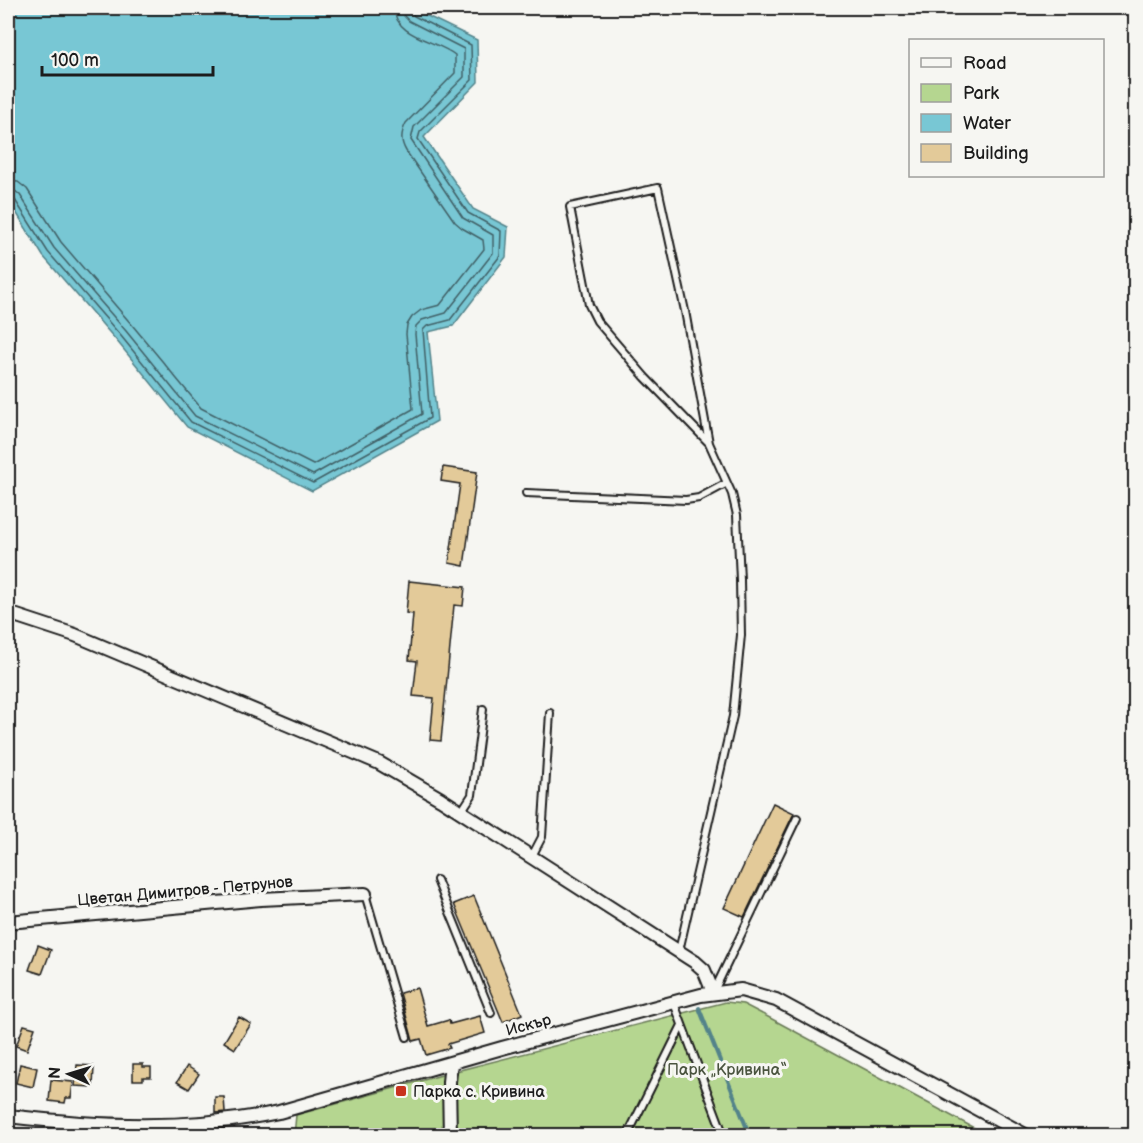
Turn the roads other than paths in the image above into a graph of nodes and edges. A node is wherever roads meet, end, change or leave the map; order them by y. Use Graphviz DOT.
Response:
graph roads {
  1 [pos="709,442"];
  2 [pos="727,483"];
  3 [pos="526,493"];
  4 [pos="8,613"];
  5 [pos="483,709"];
  6 [pos="550,713"];
  7 [pos="461,812"];
  8 [pos="797,818"];
  9 [pos="531,856"];
  10 [pos="437,880"];
  11 [pos="365,894"];
  12 [pos="8,922"];
  13 [pos="679,952"];
  14 [pos="713,992"];
  15 [pos="674,1003"];
  16 [pos="491,1013"];
  17 [pos="682,1025"];
  18 [pos="407,1037"];
  19 [pos="451,1064"];
  20 [pos="8,1116"];
  21 [pos="169,1131"];
  22 [pos="185,1136"];
  23 [pos="450,1136"];
  24 [pos="627,1136"];
  25 [pos="724,1136"];
  26 [pos="1027,1136"];
  1 -- 1 [label="lane"];
  1 -- 2 [label="lane"];
  2 -- 3 [label="lane"];
  2 -- 13 [label="lane"];
  4 -- 7 [label="street"];
  5 -- 7 [label="lane"];
  6 -- 9 [label="lane"];
  7 -- 9 [label="street"];
  8 -- 14 [label="lane"];
  9 -- 13 [label="street"];
  10 -- 16 [label="lane"];
  11 -- 12 [label="street, Цветан Димитров - Петрунов"];
  11 -- 18 [label="lane"];
  13 -- 14 [label="street"];
  14 -- 15 [label="street, Искър"];
  14 -- 26 [label="street, Искър"];
  15 -- 17 [label="lane"];
  15 -- 19 [label="street, Искър"];
  17 -- 24 [label="lane"];
  17 -- 25 [label="lane"];
  19 -- 21 [label="street, Искър"];
  19 -- 23 [label="street"];
  20 -- 21 [label="street, Искър"];
  21 -- 22 [label="street"];
}
